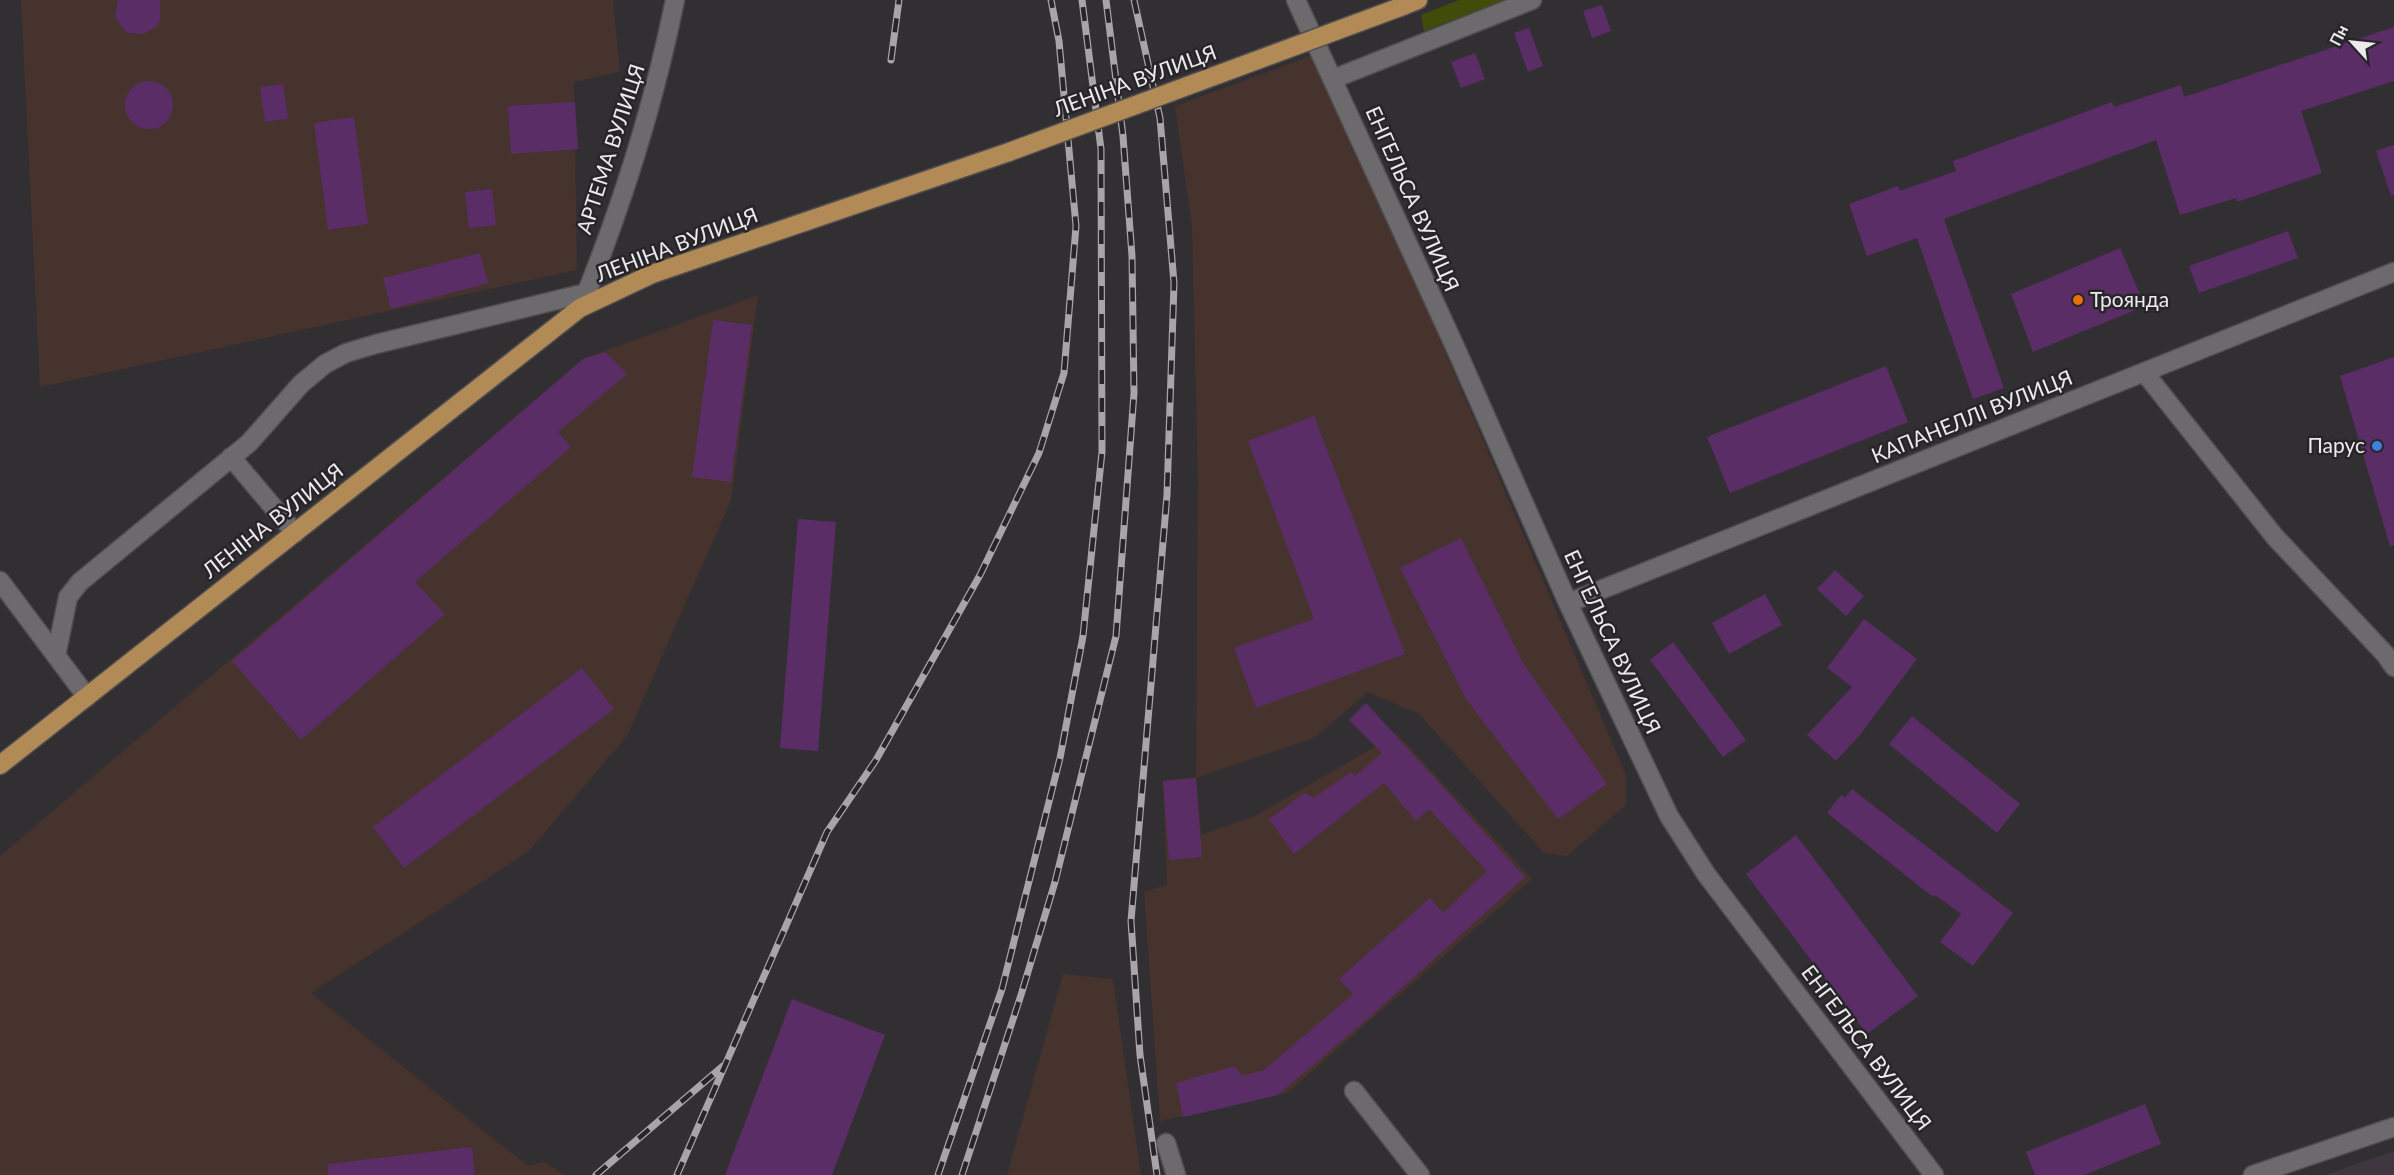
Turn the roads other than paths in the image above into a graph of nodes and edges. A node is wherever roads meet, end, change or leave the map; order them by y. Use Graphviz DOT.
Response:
graph roads {
  1 [pos="675,0"];
  2 [pos="1296,0"];
  3 [pos="1532,0"];
  4 [pos="1410,3"];
  5 [pos="1333,79"];
  6 [pos="2394,272"];
  7 [pos="583,301"];
  8 [pos="2144,372"];
  9 [pos="231,457"];
  10 [pos="295,533"];
  11 [pos="0,581"];
  12 [pos="1568,603"];
  13 [pos="56,656"];
  14 [pos="2394,667"];
  15 [pos="87,697"];
  16 [pos="0,765"];
  17 [pos="1354,1091"];
  18 [pos="2394,1127"];
  19 [pos="1166,1143"];
  20 [pos="1176,1175"];
  21 [pos="1420,1175"];
  22 [pos="1934,1175"];
  23 [pos="2253,1175"];
  1 -- 7 [label="street, АРТЕМА ВУЛИЦЯ"];
  2 -- 5 [label="street, ЕНГЕЛЬСА ВУЛИЦЯ"];
  3 -- 5 [label="street"];
  4 -- 7 [label="main road, ЛЕНІНА ВУЛИЦЯ, bridge"];
  5 -- 12 [label="street, ЕНГЕЛЬСА ВУЛИЦЯ"];
  6 -- 8 [label="street, КАПАНЕЛЛІ ВУЛИЦЯ"];
  7 -- 9 [label="street"];
  7 -- 10 [label="main road, ЛЕНІНА ВУЛИЦЯ"];
  8 -- 12 [label="street, КАПАНЕЛЛІ ВУЛИЦЯ"];
  8 -- 14 [label="street"];
  9 -- 10 [label="street"];
  9 -- 13 [label="street"];
  10 -- 15 [label="main road, ЛЕНІНА ВУЛИЦЯ"];
  11 -- 13 [label="street"];
  12 -- 22 [label="street, ЕНГЕЛЬСА ВУЛИЦЯ"];
  13 -- 15 [label="street"];
  15 -- 16 [label="main road, ЛЕНІНА ВУЛИЦЯ"];
  17 -- 21 [label="street"];
  18 -- 23 [label="street"];
  19 -- 20 [label="street"];
}
